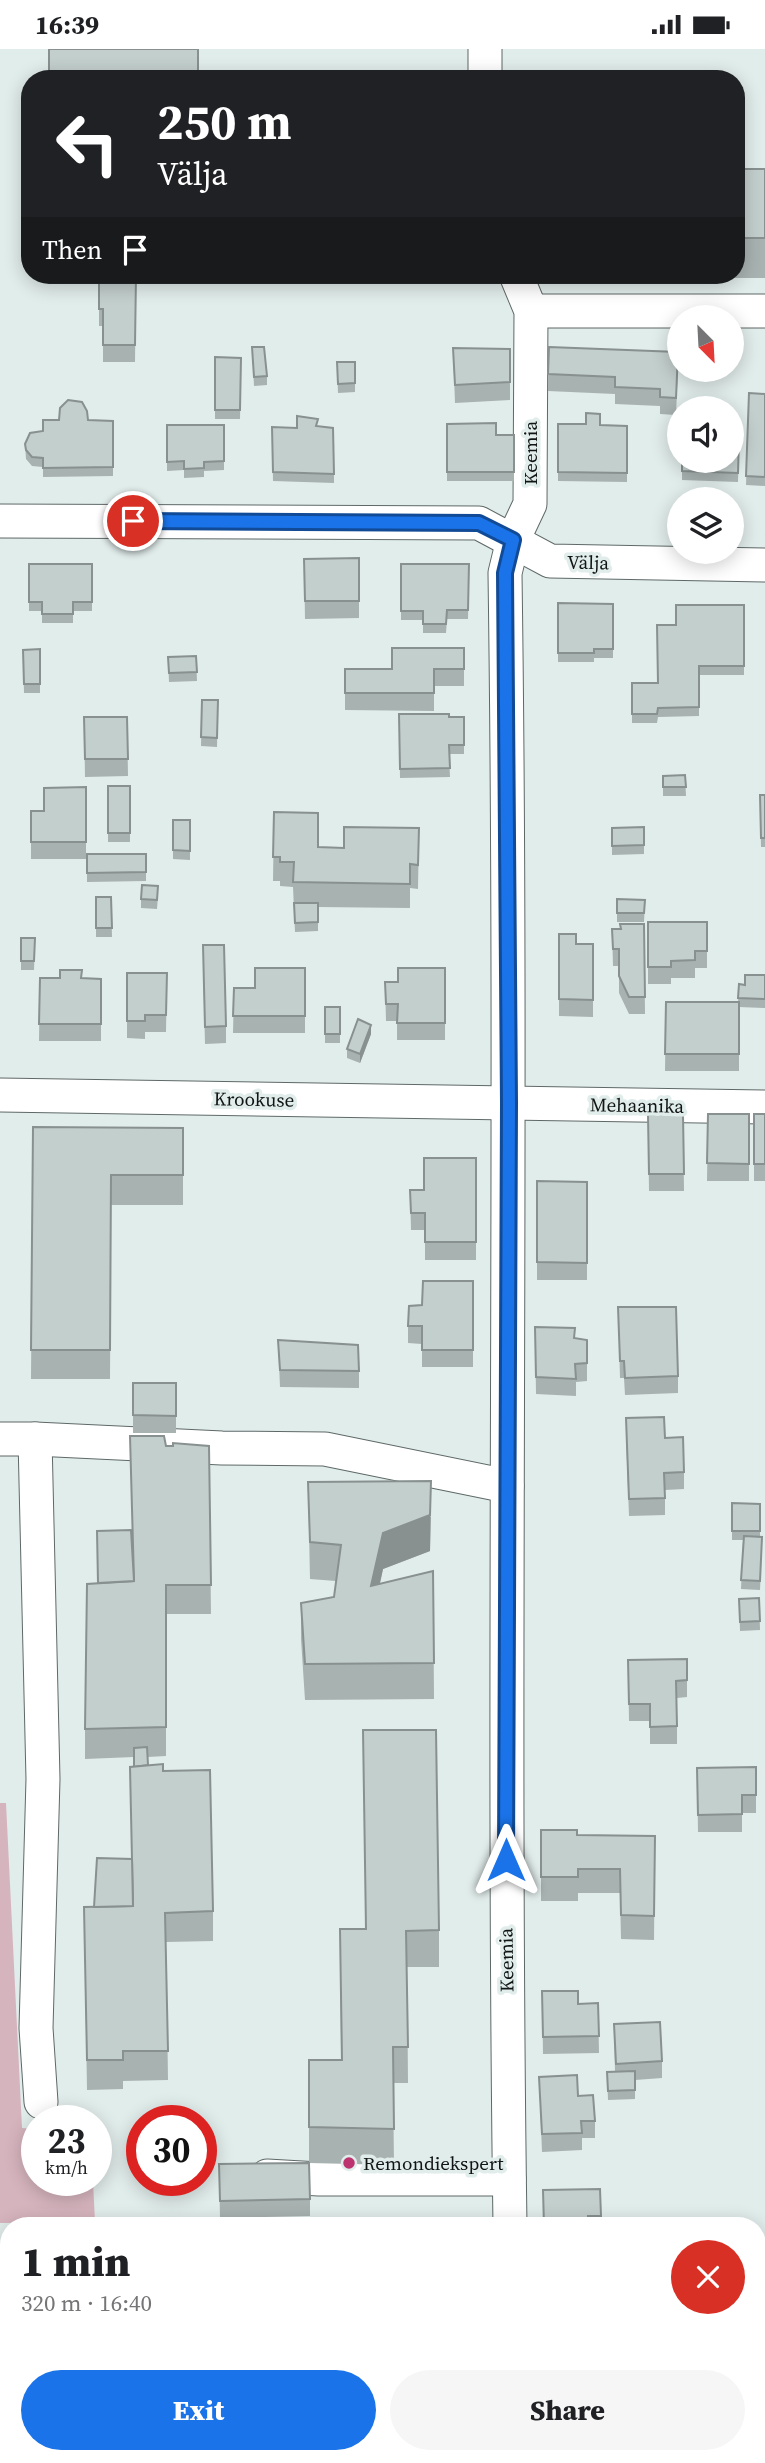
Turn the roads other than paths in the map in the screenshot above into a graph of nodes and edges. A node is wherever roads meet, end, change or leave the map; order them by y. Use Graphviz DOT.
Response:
graph roads {
  1 [pos="485,49"];
  2 [pos="485,70"];
  3 [pos="520,284"];
  4 [pos="531,310"];
  5 [pos="765,311"];
  6 [pos="0,521"];
  7 [pos="513,540"];
  8 [pos="765,565"];
  9 [pos="0,1095"];
  10 [pos="509,1103"];
  11 [pos="765,1107"];
  12 [pos="0,1439"];
  13 [pos="35,1439"];
  14 [pos="507,1486"];
  15 [pos="41,2102"];
  16 [pos="244,2165"];
  17 [pos="509,2179"];
  18 [pos="510,2217"];
  1 -- 2 [label="street"];
  3 -- 4 [label="street, Keemia"];
  4 -- 5 [label="street"];
  4 -- 7 [label="street, Keemia"];
  6 -- 7 [label="street, Välja"];
  7 -- 8 [label="street, Välja"];
  7 -- 10 [label="street, Keemia"];
  9 -- 10 [label="street, Krookuse"];
  10 -- 11 [label="street, Mehaanika"];
  10 -- 14 [label="street, Keemia"];
  12 -- 13 [label="street"];
  13 -- 14 [label="street"];
  13 -- 15 [label="street"];
  14 -- 17 [label="street, Keemia"];
  16 -- 17 [label="street"];
  17 -- 18 [label="street, Keemia"];
}
